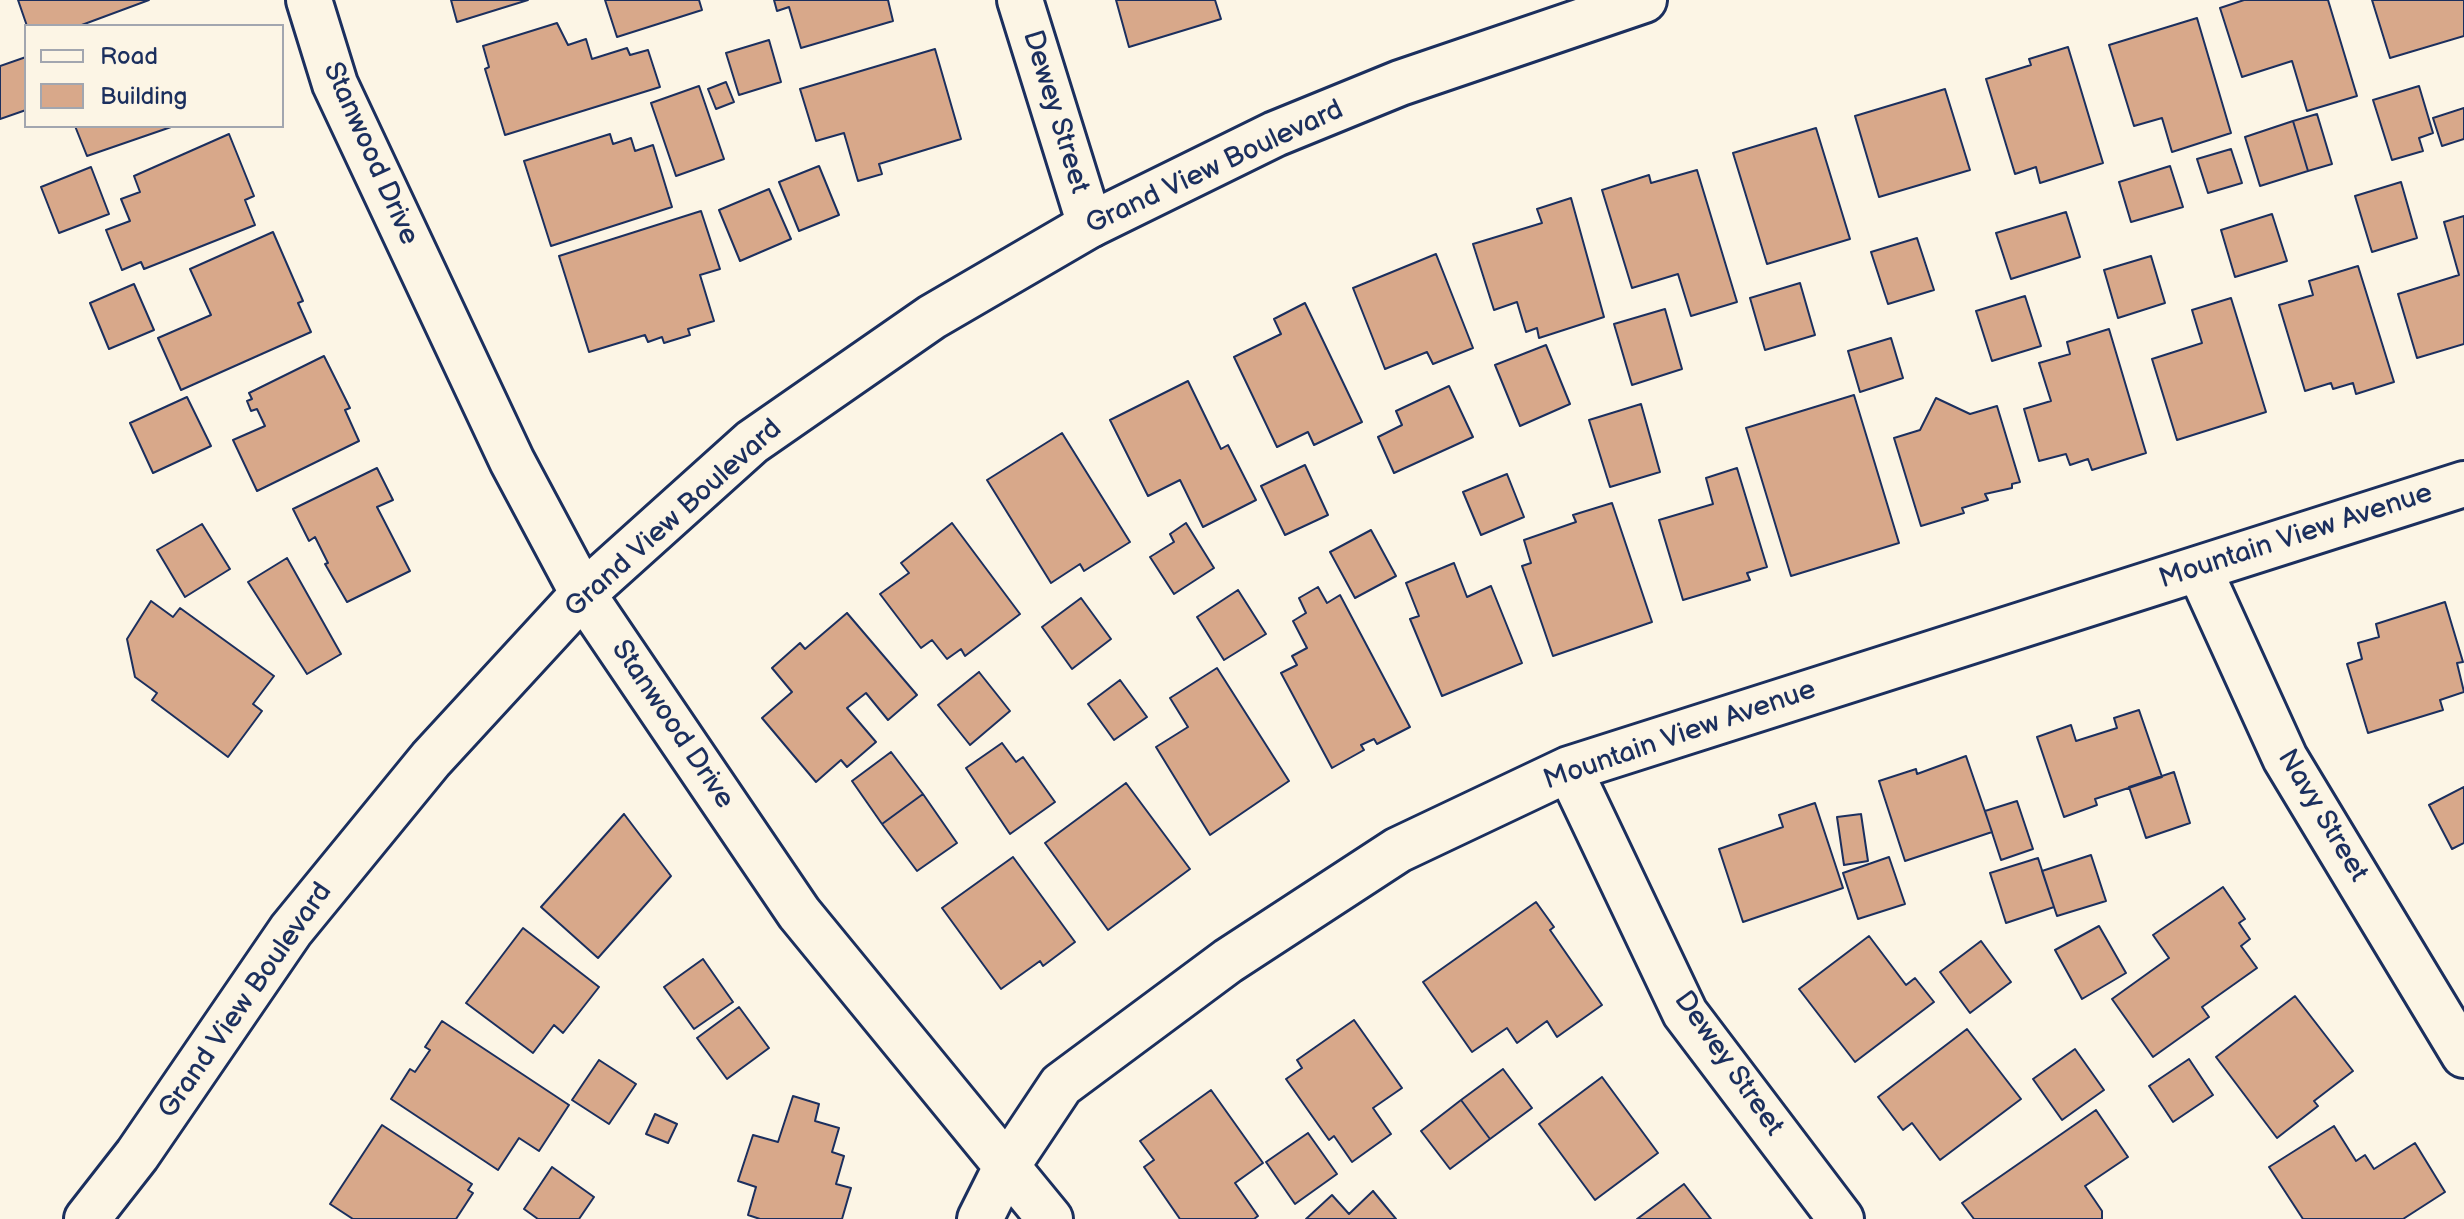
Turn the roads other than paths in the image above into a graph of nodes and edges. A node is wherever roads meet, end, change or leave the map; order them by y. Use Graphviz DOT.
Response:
graph roads {
  1 [pos="309,0"];
  2 [pos="1020,0"];
  3 [pos="1644,0"];
  4 [pos="1090,225"];
  5 [pos="2464,484"];
  6 [pos="2199,569"];
  7 [pos="583,594"];
  8 [pos="1569,769"];
  9 [pos="2464,1055"];
  10 [pos="1005,1169"];
  11 [pos="87,1219"];
  12 [pos="980,1219"];
  13 [pos="1050,1219"];
  14 [pos="1841,1219"];
  1 -- 7 [label="street, Stanwood Drive"];
  2 -- 4 [label="street, Dewey Street"];
  3 -- 4 [label="street, Grand View Boulevard"];
  4 -- 7 [label="street, Grand View Boulevard"];
  5 -- 6 [label="street, Mountain View Avenue"];
  6 -- 8 [label="street, Mountain View Avenue"];
  6 -- 9 [label="street, Navy Street"];
  7 -- 10 [label="street, Stanwood Drive"];
  7 -- 11 [label="street, Grand View Boulevard"];
  8 -- 10 [label="street, Mountain View Avenue"];
  8 -- 14 [label="street, Dewey Street"];
  10 -- 12 [label="street, Mountain View Avenue"];
  10 -- 13 [label="street, Stanwood Drive"];
}
